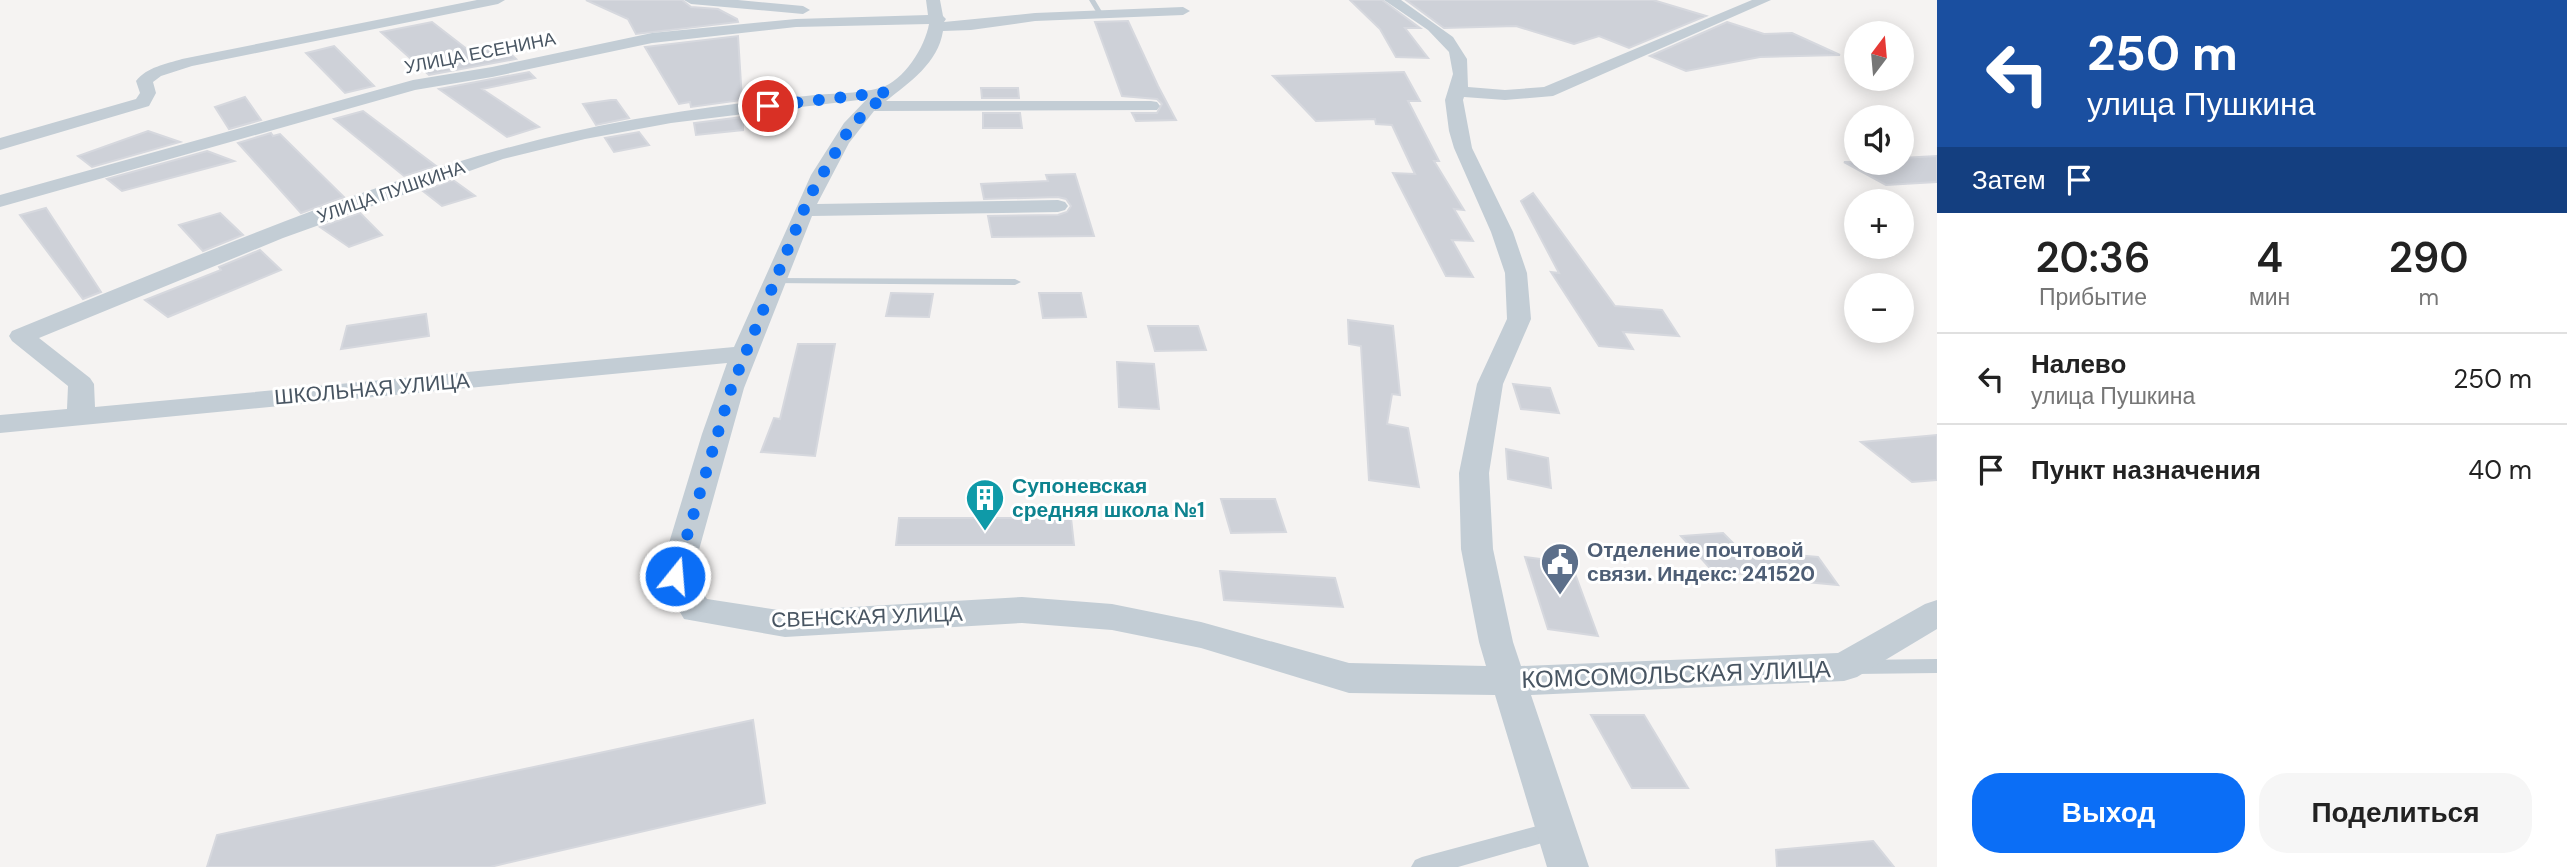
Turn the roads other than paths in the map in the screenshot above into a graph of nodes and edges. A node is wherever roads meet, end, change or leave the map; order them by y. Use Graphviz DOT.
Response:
graph roads {
  1 [pos="498,0"];
  2 [pos="691,0"];
  3 [pos="1391,0"];
  4 [pos="1764,0"];
  5 [pos="1097,6"];
  6 [pos="1183,10"];
  7 [pos="936,15"];
  8 [pos="906,19"];
  9 [pos="1460,92"];
  10 [pos="879,99"];
  11 [pos="1151,106"];
  12 [pos="0,144"];
  13 [pos="0,201"];
  14 [pos="1058,206"];
  15 [pos="804,210"];
  16 [pos="774,281"];
  17 [pos="1015,282"];
  18 [pos="10,338"];
  19 [pos="745,354"];
  20 [pos="81,417"];
  21 [pos="0,424"];
  22 [pos="1937,613"];
  23 [pos="1937,666"];
  24 [pos="1844,667"];
  25 [pos="1509,681"];
  26 [pos="1562,848"];
  27 [pos="1422,867"];
  1 -- 12 [label="street"];
  2 -- 8 [label="street"];
  3 -- 9 [label="street, КОМСОМОЛЬСКАЯ УЛИЦА"];
  4 -- 9 [label="street"];
  5 -- 6 [label="street, УЛИЦА ЕСЕНИНА"];
  5 -- 7 [label="street, УЛИЦА ЕСЕНИНА"];
  7 -- 8 [label="street, УЛИЦА ЕСЕНИНА"];
  7 -- 10 [label="street, СВЕНСКАЯ УЛИЦА"];
  8 -- 13 [label="street, УЛИЦА ЕСЕНИНА"];
  9 -- 25 [label="street, КОМСОМОЛЬСКАЯ УЛИЦА"];
  10 -- 11 [label="street, УЛИЦА ПУШКИНА"];
  10 -- 15 [label="street, СВЕНСКАЯ УЛИЦА"];
  10 -- 18 [label="street, УЛИЦА ПУШКИНА"];
  14 -- 15 [label="street"];
  15 -- 16 [label="street, СВЕНСКАЯ УЛИЦА"];
  16 -- 17 [label="lane"];
  16 -- 19 [label="street, СВЕНСКАЯ УЛИЦА"];
  18 -- 20 [label="street, УЛИЦА ПУШКИНА"];
  19 -- 20 [label="street, ШКОЛЬНАЯ УЛИЦА"];
  19 -- 25 [label="street, СВЕНСКАЯ УЛИЦА"];
  20 -- 21 [label="street, ШКОЛЬНАЯ УЛИЦА"];
  22 -- 24 [label="street, КОМСОМОЛЬСКАЯ УЛИЦА"];
  23 -- 24 [label="lane, КОМСОМОЛЬСКАЯ УЛИЦА"];
  24 -- 25 [label="street, КОМСОМОЛЬСКАЯ УЛИЦА"];
  25 -- 26 [label="street, КОМСОМОЛЬСКАЯ УЛИЦА"];
  26 -- 27 [label="lane"];
}
